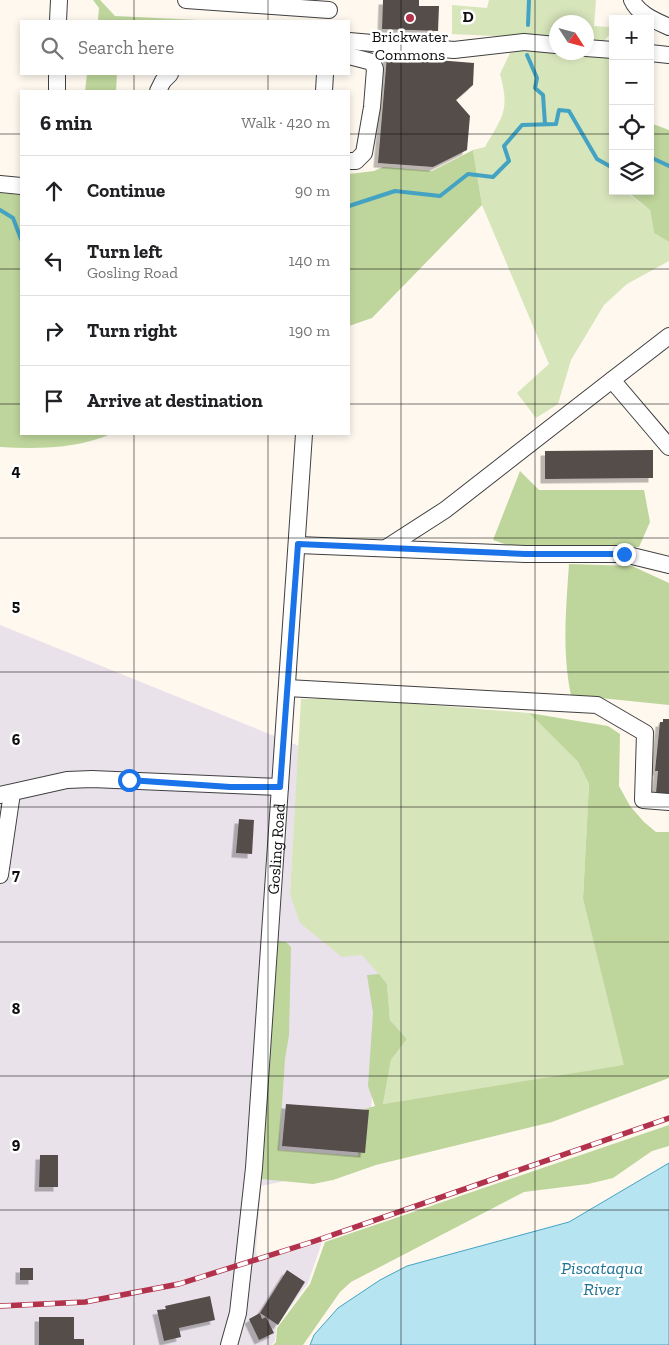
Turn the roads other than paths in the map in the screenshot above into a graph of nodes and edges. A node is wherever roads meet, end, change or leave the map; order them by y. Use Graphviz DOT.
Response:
graph roads {
  1 [pos="59,0"];
  2 [pos="186,0"];
  3 [pos="632,0"];
  4 [pos="310,4"];
  5 [pos="329,10"];
  6 [pos="58,20"];
  7 [pos="669,27"];
  8 [pos="350,42"];
  9 [pos="549,44"];
  10 [pos="594,49"];
  11 [pos="609,50"];
  12 [pos="654,54"];
  13 [pos="669,55"];
  14 [pos="350,56"];
  15 [pos="57,75"];
  16 [pos="169,75"];
  17 [pos="325,75"];
  18 [pos="57,90"];
  19 [pos="158,90"];
  20 [pos="324,90"];
  21 [pos="350,161"];
  22 [pos="1,180"];
  23 [pos="20,186"];
  24 [pos="669,336"];
  25 [pos="612,380"];
  26 [pos="304,435"];
  27 [pos="669,447"];
  28 [pos="298,544"];
  29 [pos="386,548"];
  30 [pos="669,565"];
  31 [pos="286,688"];
  32 [pos="280,787"];
  33 [pos="6,794"];
  34 [pos="669,802"];
  35 [pos="0,875"];
  36 [pos="229,1345"];
  1 -- 6 [label="street"];
  2 -- 4 [label="street"];
  3 -- 7 [label="street"];
  4 -- 5 [label="street"];
  8 -- 9 [label="street"];
  10 -- 11 [label="street"];
  12 -- 13 [label="street"];
  14 -- 21 [label="street"];
  15 -- 18 [label="street"];
  16 -- 19 [label="street"];
  17 -- 20 [label="street"];
  22 -- 23 [label="street"];
  24 -- 25 [label="street"];
  25 -- 27 [label="street"];
  25 -- 29 [label="street"];
  26 -- 28 [label="street, Gosling Road"];
  28 -- 29 [label="street"];
  28 -- 31 [label="street, Gosling Road"];
  29 -- 30 [label="street"];
  31 -- 32 [label="street, Gosling Road"];
  31 -- 34 [label="street"];
  32 -- 33 [label="street"];
  32 -- 36 [label="street, Gosling Road"];
  33 -- 35 [label="street"];
}
